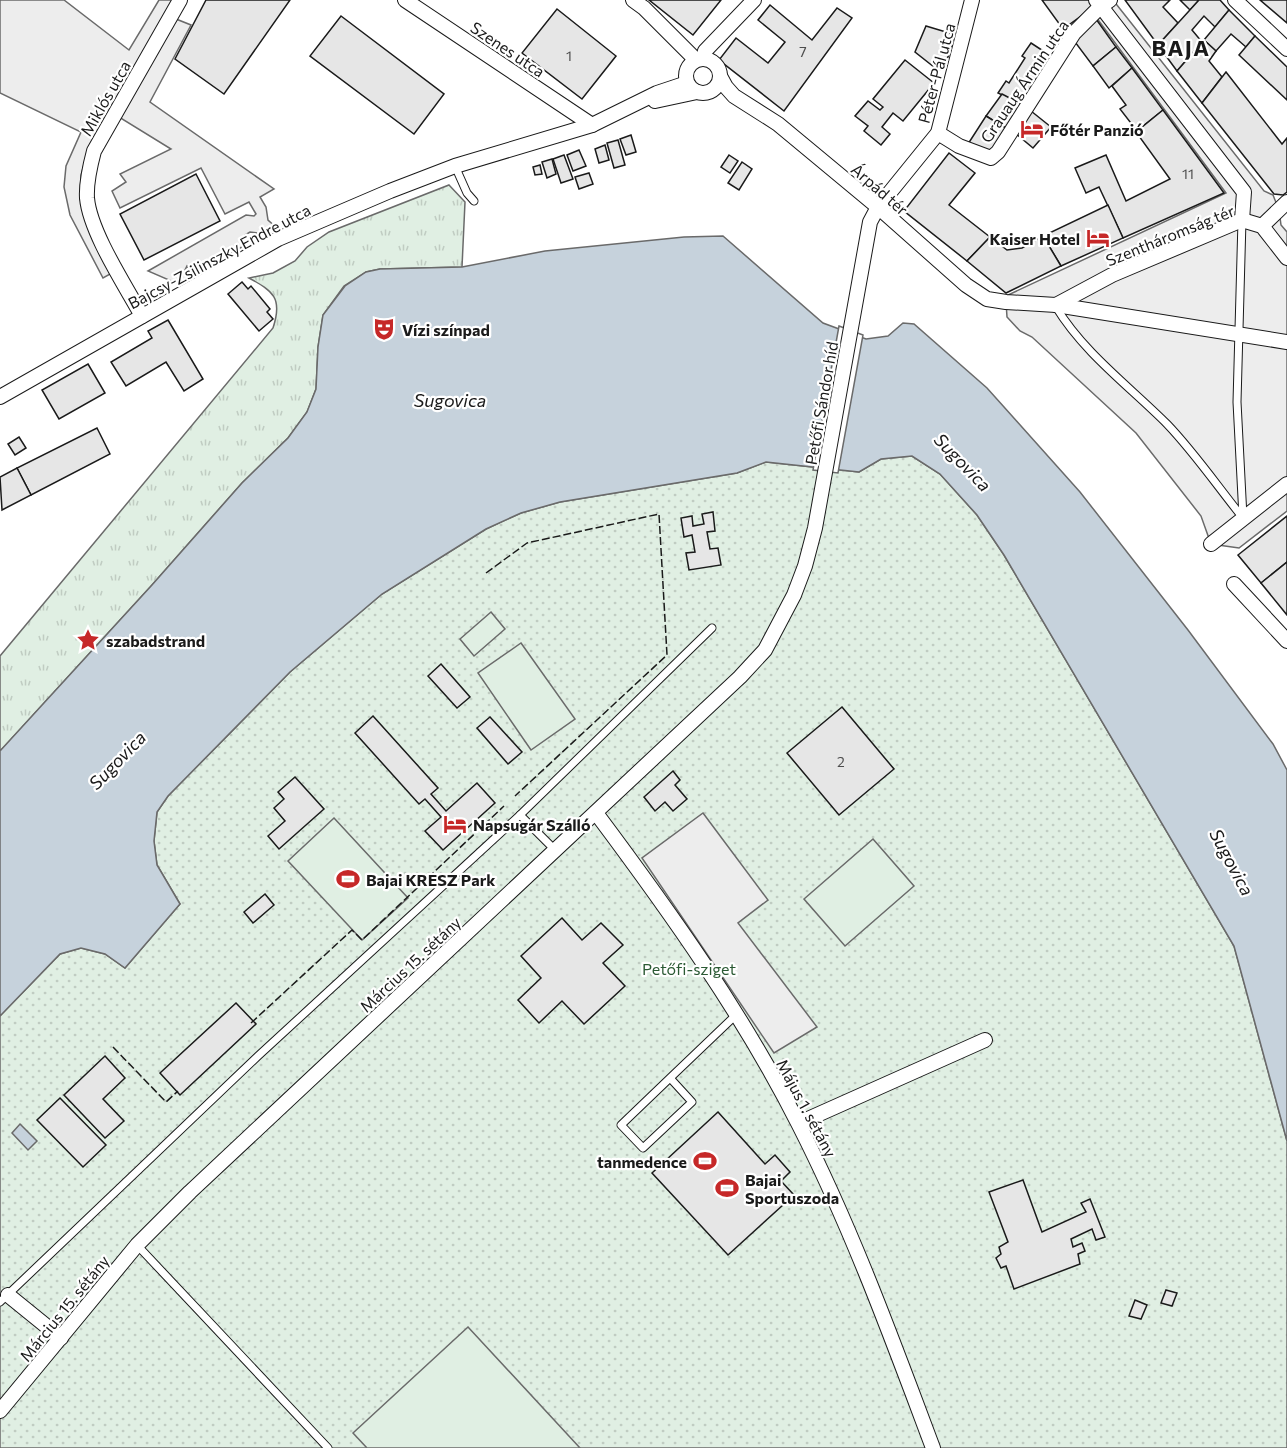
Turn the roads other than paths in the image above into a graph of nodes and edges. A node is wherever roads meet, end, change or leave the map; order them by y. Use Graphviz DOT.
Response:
graph roads {
  1 [pos="180,0"];
  2 [pos="405,0"];
  3 [pos="633,0"];
  4 [pos="754,0"];
  5 [pos="972,0"];
  6 [pos="1235,0"];
  7 [pos="1102,2"];
  8 [pos="1287,49"];
  9 [pos="699,60"];
  10 [pos="720,76"];
  11 [pos="692,87"];
  12 [pos="712,90"];
  13 [pos="734,96"];
  14 [pos="592,125"];
  15 [pos="938,133"];
  16 [pos="455,166"];
  17 [pos="474,201"];
  18 [pos="1287,202"];
  19 [pos="878,207"];
  20 [pos="1242,220"];
  21 [pos="1262,226"];
  22 [pos="1287,258"];
  23 [pos="859,284"];
  24 [pos="1056,305"];
  25 [pos="142,316"];
  26 [pos="1240,335"];
  27 [pos="1287,342"];
  28 [pos="0,396"];
  29 [pos="1287,484"];
  30 [pos="1243,518"];
  31 [pos="815,528"];
  32 [pos="1211,544"];
  33 [pos="1234,584"];
  34 [pos="712,628"];
  35 [pos="1287,641"];
  36 [pos="596,813"];
  37 [pos="520,815"];
  38 [pos="555,850"];
  39 [pos="737,1014"];
  40 [pos="985,1040"];
  41 [pos="670,1078"];
  42 [pos="799,1124"];
  43 [pos="137,1245"];
  44 [pos="3,1297"];
  45 [pos="61,1338"];
  46 [pos="0,1411"];
  47 [pos="328,1448"];
  48 [pos="933,1448"];
  1 -- 25 [label="street, Miklós utca"];
  2 -- 14 [label="street, Szenes utca"];
  3 -- 9 [label="street, Árpád tér"];
  4 -- 9 [label="street"];
  5 -- 15 [label="street, Péter-Pál utca"];
  6 -- 8 [label="street"];
  7 -- 15 [label="street, Grauaug Ármin utca"];
  7 -- 20 [label="street"];
  9 -- 10 [label="street, Árpád tér"];
  9 -- 11 [label="street"];
  10 -- 12 [label="street"];
  10 -- 13 [label="street, Árpád tér"];
  11 -- 12 [label="street, Árpád tér"];
  11 -- 14 [label="street, Bajcsy-Zsilinszky Endre utca"];
  12 -- 13 [label="street, Árpád tér"];
  13 -- 19 [label="street, Árpád tér"];
  14 -- 16 [label="street, Bajcsy-Zsilinszky Endre utca"];
  15 -- 19 [label="street, Péter-Pál utca"];
  16 -- 17 [label="lane"];
  16 -- 25 [label="street, Bajcsy-Zsilinszky Endre utca"];
  18 -- 21 [label="street"];
  19 -- 23 [label="street, Péter-Pál utca"];
  19 -- 24 [label="street, Árpád tér"];
  20 -- 21 [label="street, Szentháromság tér"];
  20 -- 24 [label="street, Szentháromság tér"];
  20 -- 26 [label="lane"];
  21 -- 22 [label="street"];
  23 -- 31 [label="street, Petőfi Sándor híd"];
  24 -- 26 [label="street"];
  24 -- 30 [label="lane"];
  25 -- 28 [label="street, Bajcsy-Zsilinszky Endre utca"];
  26 -- 27 [label="street"];
  26 -- 30 [label="lane"];
  29 -- 30 [label="street"];
  30 -- 32 [label="street"];
  31 -- 36 [label="street, Március 15. sétány"];
  33 -- 35 [label="street"];
  34 -- 37 [label="lane"];
  36 -- 38 [label="street, Március 15. sétány"];
  36 -- 39 [label="street, Május 1. sétány"];
  37 -- 38 [label="lane"];
  37 -- 44 [label="lane"];
  38 -- 43 [label="street, Március 15. sétány"];
  39 -- 41 [label="lane"];
  39 -- 42 [label="street, Május 1. sétány"];
  40 -- 42 [label="street"];
  41 -- 41 [label="lane"];
  42 -- 48 [label="street, Május 1. sétány"];
  43 -- 45 [label="street, Március 15. sétány"];
  43 -- 47 [label="lane"];
  44 -- 45 [label="street"];
  45 -- 46 [label="street, Március 15. sétány"];
}
